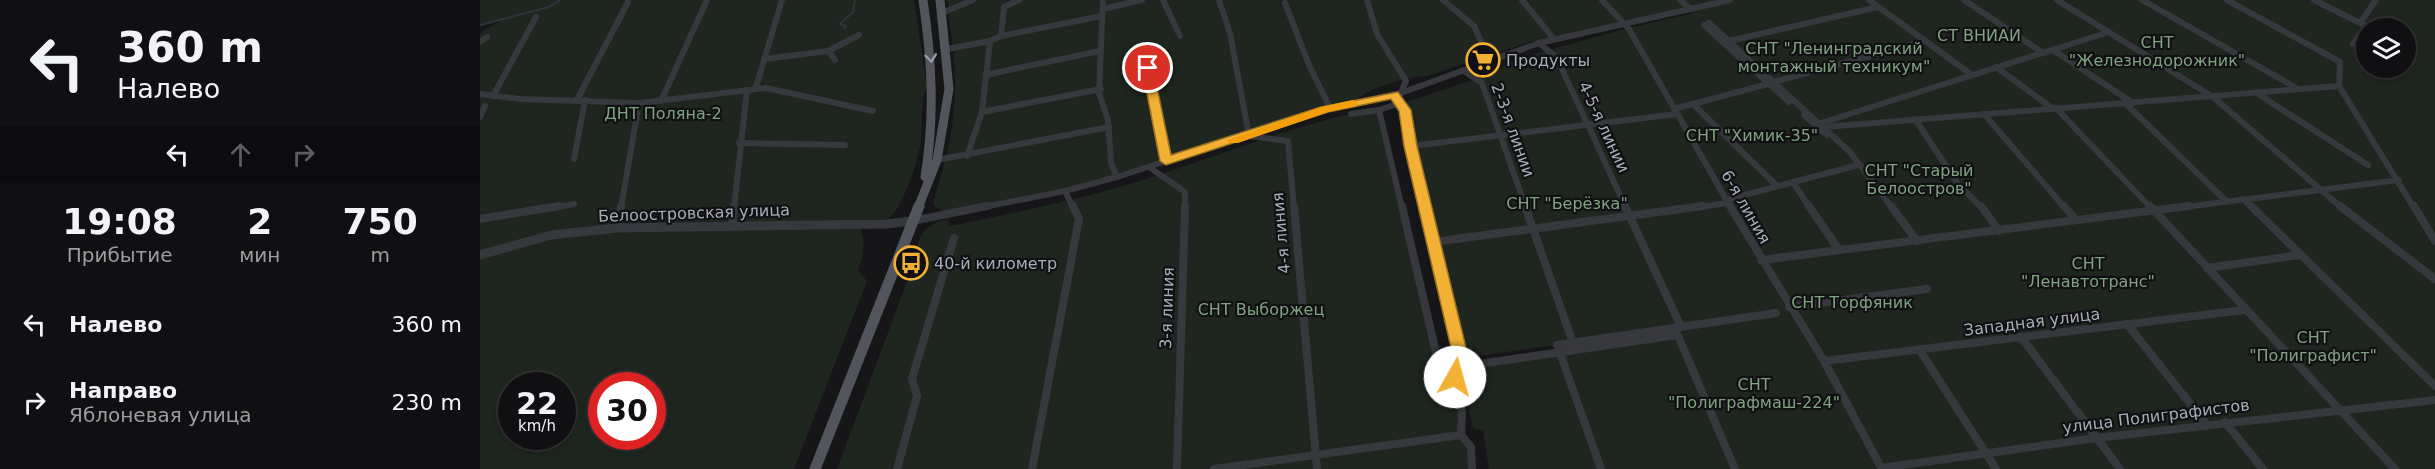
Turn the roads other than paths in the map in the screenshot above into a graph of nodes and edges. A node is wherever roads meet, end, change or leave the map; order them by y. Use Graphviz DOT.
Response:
graph roads {
  1 [pos="707,0"];
  2 [pos="782,0"];
  3 [pos="923,0"];
  4 [pos="940,0"];
  5 [pos="973,0"];
  6 [pos="1019,0"];
  7 [pos="1103,0"];
  8 [pos="1142,0"];
  9 [pos="1163,0"];
  10 [pos="1219,0"];
  11 [pos="1367,0"];
  12 [pos="1443,0"];
  13 [pos="1522,0"];
  14 [pos="1602,0"];
  15 [pos="1680,0"];
  16 [pos="1730,0"];
  17 [pos="1869,0"];
  18 [pos="1965,0"];
  19 [pos="2057,0"];
  20 [pos="2142,0"];
  21 [pos="2227,0"];
  22 [pos="2314,0"];
  23 [pos="2376,0"];
  24 [pos="628,2"];
  25 [pos="1285,3"];
  26 [pos="1878,7"];
  27 [pos="1689,8"];
  28 [pos="1102,12"];
  29 [pos="942,13"];
  30 [pos="536,17"];
  31 [pos="2363,18"];
  32 [pos="2356,21"];
  33 [pos="1624,23"];
  34 [pos="2109,32"];
  35 [pos="859,35"];
  36 [pos="1001,36"];
  37 [pos="1179,36"];
  38 [pos="487,37"];
  39 [pos="1554,39"];
  40 [pos="2356,40"];
  41 [pos="990,41"];
  42 [pos="1730,41"];
  43 [pos="1925,41"];
  44 [pos="480,42"];
  45 [pos="1539,43"];
  46 [pos="2353,44"];
  47 [pos="1143,45"];
  48 [pos="947,49"];
  49 [pos="2053,50"];
  50 [pos="828,51"];
  51 [pos="1100,51"];
  52 [pos="2043,53"];
  53 [pos="765,59"];
  54 [pos="1493,59"];
  55 [pos="834,60"];
  56 [pos="1996,68"];
  57 [pos="1464,71"];
  58 [pos="986,75"];
  59 [pos="1972,75"];
  60 [pos="1771,83"];
  61 [pos="2339,86"];
  62 [pos="756,87"];
  63 [pos="1101,89"];
  64 [pos="2298,89"];
  65 [pos="747,90"];
  66 [pos="480,94"];
  67 [pos="1397,94"];
  68 [pos="2258,94"];
  69 [pos="493,96"];
  70 [pos="2213,97"];
  71 [pos="577,100"];
  72 [pos="585,100"];
  73 [pos="661,101"];
  74 [pos="1789,102"];
  75 [pos="2133,102"];
  76 [pos="639,103"];
  77 [pos="1400,103"];
  78 [pos="2125,103"];
  79 [pos="1693,104"];
  80 [pos="482,106"];
  81 [pos="1330,108"];
  82 [pos="2054,108"];
  83 [pos="1379,110"];
  84 [pos="873,111"];
  85 [pos="1676,111"];
  86 [pos="982,112"];
  87 [pos="1351,114"];
  88 [pos="1984,114"];
  89 [pos="1804,116"];
  90 [pos="480,117"];
  91 [pos="1915,119"];
  92 [pos="1588,124"];
  93 [pos="1279,125"];
  94 [pos="1821,126"];
  95 [pos="1108,127"];
  96 [pos="1501,135"];
  97 [pos="1249,136"];
  98 [pos="1286,139"];
  99 [pos="1835,142"];
  100 [pos="739,143"];
  101 [pos="845,145"];
  102 [pos="1411,146"];
  103 [pos="967,156"];
  104 [pos="574,159"];
  105 [pos="937,160"];
  106 [pos="1166,161"];
  107 [pos="1858,165"];
  108 [pos="2368,165"];
  109 [pos="1149,167"];
  110 [pos="1117,177"];
  111 [pos="2399,180"];
  112 [pos="1793,182"];
  113 [pos="1777,186"];
  114 [pos="2317,189"];
  115 [pos="1065,191"];
  116 [pos="921,198"];
  117 [pos="2243,199"];
  118 [pos="1727,201"];
  119 [pos="2226,201"];
  120 [pos="574,204"];
  121 [pos="2155,210"];
  122 [pos="1630,216"];
  123 [pos="480,219"];
  124 [pos="2076,220"];
  125 [pos="912,221"];
  126 [pos="732,225"];
  127 [pos="617,228"];
  128 [pos="1533,229"];
  129 [pos="1999,231"];
  130 [pos="954,238"];
  131 [pos="1917,241"];
  132 [pos="2435,241"];
  133 [pos="1434,242"];
  134 [pos="1839,250"];
  135 [pos="480,255"];
  136 [pos="2300,255"];
  137 [pos="1761,260"];
  138 [pos="2207,268"];
  139 [pos="2435,279"];
  140 [pos="1927,288"];
  141 [pos="1790,309"];
  142 [pos="2244,310"];
  143 [pos="1776,313"];
  144 [pos="2127,324"];
  145 [pos="1678,330"];
  146 [pos="2021,337"];
  147 [pos="1573,343"];
  148 [pos="1558,349"];
  149 [pos="1919,349"];
  150 [pos="1824,361"];
  151 [pos="1458,367"];
  152 [pos="2435,386"];
  153 [pos="2435,400"];
  154 [pos="2338,410"];
  155 [pos="2225,422"];
  156 [pos="2207,424"];
  157 [pos="1461,435"];
  158 [pos="2097,438"];
  159 [pos="1987,454"];
  160 [pos="1316,457"];
  161 [pos="815,469"];
  162 [pos="897,469"];
  163 [pos="1032,469"];
  164 [pos="1177,469"];
  165 [pos="1214,469"];
  166 [pos="1317,469"];
  167 [pos="1472,469"];
  168 [pos="1601,469"];
  169 [pos="1735,469"];
  170 [pos="1882,469"];
  171 [pos="1996,469"];
  172 [pos="2120,469"];
  173 [pos="2263,469"];
  174 [pos="2395,469"];
  1 -- 73 [label="street"];
  2 -- 53 [label="street"];
  3 -- 116 [label="main road, one-way"];
  4 -- 29 [label="main road"];
  5 -- 29 [label="street"];
  6 -- 36 [label="street"];
  7 -- 28 [label="street"];
  8 -- 28 [label="street"];
  9 -- 37 [label="street"];
  10 -- 97 [label="street"];
  11 -- 67 [label="street"];
  12 -- 54 [label="street"];
  13 -- 39 [label="street"];
  14 -- 33 [label="street, 6-я линия"];
  15 -- 27 [label="street"];
  16 -- 27 [label="street"];
  17 -- 26 [label="street"];
  18 -- 52 [label="street"];
  19 -- 34 [label="street"];
  20 -- 64 [label="street"];
  21 -- 61 [label="street"];
  22 -- 32 [label="street"];
  23 -- 31 [label="street"];
  24 -- 71 [label="street"];
  25 -- 81 [label="street"];
  26 -- 42 [label="street"];
  26 -- 43 [label="street"];
  27 -- 33 [label="street"];
  28 -- 36 [label="street"];
  28 -- 51 [label="street"];
  29 -- 48 [label="main road"];
  30 -- 69 [label="street"];
  33 -- 39 [label="street"];
  33 -- 85 [label="street, 6-я линия"];
  34 -- 49 [label="street"];
  34 -- 70 [label="street"];
  35 -- 50 [label="street"];
  36 -- 41 [label="street"];
  38 -- 44 [label="street"];
  39 -- 45 [label="street"];
  40 -- 46 [label="street"];
  41 -- 48 [label="street"];
  41 -- 58 [label="street"];
  42 -- 60 [label="street"];
  42 -- 60 [label="street"];
  43 -- 59 [label="street"];
  43 -- 60 [label="street"];
  45 -- 54 [label="street"];
  45 -- 92 [label="street, 4-5-я линии"];
  47 -- 106 [label="street"];
  48 -- 105 [label="main road"];
  49 -- 52 [label="street"];
  49 -- 75 [label="street"];
  50 -- 53 [label="street"];
  50 -- 55 [label="street"];
  51 -- 58 [label="street"];
  51 -- 63 [label="street"];
  52 -- 56 [label="street"];
  53 -- 62 [label="street"];
  54 -- 57 [label="street"];
  56 -- 59 [label="street"];
  56 -- 82 [label="street"];
  57 -- 67 [label="street"];
  57 -- 96 [label="street, 2-3-я линии"];
  58 -- 86 [label="street"];
  59 -- 94 [label="street"];
  60 -- 74 [label="street"];
  60 -- 79 [label="street"];
  60 -- 94 [label="street"];
  61 -- 64 [label="street"];
  61 -- 111 [label="street"];
  62 -- 65 [label="street"];
  62 -- 84 [label="street"];
  63 -- 86 [label="street"];
  63 -- 95 [label="street"];
  64 -- 68 [label="street"];
  65 -- 73 [label="street"];
  65 -- 100 [label="street"];
  66 -- 69 [label="street"];
  67 -- 77 [label="street"];
  67 -- 81 [label="street"];
  68 -- 70 [label="street"];
  68 -- 108 [label="street"];
  69 -- 71 [label="street"];
  70 -- 75 [label="street"];
  70 -- 114 [label="street"];
  71 -- 72 [label="street"];
  72 -- 76 [label="street"];
  72 -- 104 [label="street"];
  73 -- 76 [label="street"];
  75 -- 78 [label="street"];
  76 -- 127 [label="street"];
  77 -- 83 [label="street"];
  77 -- 102 [label="street"];
  78 -- 82 [label="street"];
  78 -- 119 [label="street"];
  79 -- 85 [label="street"];
  79 -- 113 [label="street"];
  80 -- 90 [label="street"];
  81 -- 93 [label="street"];
  82 -- 88 [label="street"];
  82 -- 121 [label="street"];
  83 -- 87 [label="street"];
  83 -- 151 [label="street"];
  85 -- 92 [label="street"];
  85 -- 118 [label="street, 6-я линия"];
  86 -- 103 [label="street"];
  88 -- 91 [label="street"];
  88 -- 124 [label="street"];
  89 -- 94 [label="street"];
  91 -- 94 [label="street"];
  91 -- 129 [label="street"];
  92 -- 96 [label="street"];
  92 -- 122 [label="street, 4-5-я линии"];
  93 -- 97 [label="street"];
  93 -- 98 [label="street"];
  94 -- 99 [label="street"];
  94 -- 107 [label="street"];
  95 -- 103 [label="street"];
  95 -- 110 [label="street"];
  96 -- 102 [label="street"];
  96 -- 128 [label="street, 2-3-я линии"];
  97 -- 98 [label="street"];
  97 -- 106 [label="street"];
  98 -- 160 [label="street, 4-я линия"];
  100 -- 101 [label="street"];
  100 -- 126 [label="street"];
  102 -- 133 [label="street"];
  103 -- 105 [label="street"];
  105 -- 116 [label="main road"];
  106 -- 109 [label="street"];
  107 -- 112 [label="street"];
  107 -- 131 [label="street"];
  109 -- 110 [label="street"];
  109 -- 164 [label="street, 3-я линия"];
  110 -- 115 [label="street"];
  111 -- 114 [label="street"];
  111 -- 132 [label="street"];
  112 -- 113 [label="street"];
  112 -- 134 [label="street"];
  113 -- 118 [label="street"];
  114 -- 117 [label="street"];
  114 -- 139 [label="street"];
  115 -- 125 [label="street"];
  115 -- 163 [label="street"];
  116 -- 125 [label="main road"];
  117 -- 119 [label="street"];
  117 -- 136 [label="street"];
  118 -- 122 [label="street"];
  118 -- 137 [label="street, 6-я линия"];
  119 -- 121 [label="street"];
  120 -- 123 [label="street"];
  121 -- 124 [label="street"];
  121 -- 138 [label="street"];
  122 -- 128 [label="street"];
  122 -- 145 [label="street, 4-5-я линии"];
  124 -- 129 [label="street"];
  125 -- 126 [label="street, Белоостровская улица"];
  125 -- 161 [label="main road"];
  126 -- 127 [label="street, Белоостровская улица"];
  127 -- 135 [label="street, Белоостровская улица"];
  128 -- 133 [label="street"];
  128 -- 147 [label="street, 2-3-я линии"];
  129 -- 131 [label="street"];
  130 -- 162 [label="street"];
  131 -- 134 [label="street"];
  133 -- 151 [label="street"];
  134 -- 137 [label="street"];
  136 -- 138 [label="street"];
  136 -- 152 [label="street"];
  137 -- 141 [label="street, 6-я линия"];
  138 -- 142 [label="street"];
  140 -- 141 [label="street"];
  141 -- 150 [label="street"];
  142 -- 144 [label="street, Западная улица"];
  142 -- 154 [label="street"];
  143 -- 145 [label="street"];
  144 -- 146 [label="street, Западная улица"];
  144 -- 156 [label="street"];
  145 -- 147 [label="street"];
  145 -- 148 [label="street"];
  145 -- 169 [label="street"];
  146 -- 149 [label="street, Западная улица"];
  146 -- 158 [label="street"];
  147 -- 148 [label="street"];
  148 -- 151 [label="street"];
  148 -- 168 [label="street"];
  149 -- 150 [label="street, Западная улица"];
  149 -- 159 [label="street"];
  150 -- 170 [label="street"];
  151 -- 157 [label="street"];
  153 -- 154 [label="street, улица Полиграфистов"];
  154 -- 155 [label="street, улица Полиграфистов"];
  154 -- 174 [label="street"];
  155 -- 156 [label="street, улица Полиграфистов"];
  155 -- 173 [label="street"];
  156 -- 158 [label="street, улица Полиграфистов"];
  157 -- 160 [label="street"];
  157 -- 167 [label="street"];
  158 -- 159 [label="street, улица Полиграфистов"];
  158 -- 172 [label="street"];
  159 -- 170 [label="street, улица Полиграфистов"];
  159 -- 171 [label="street"];
  160 -- 165 [label="street"];
  160 -- 166 [label="street, 4-я линия"];
}
